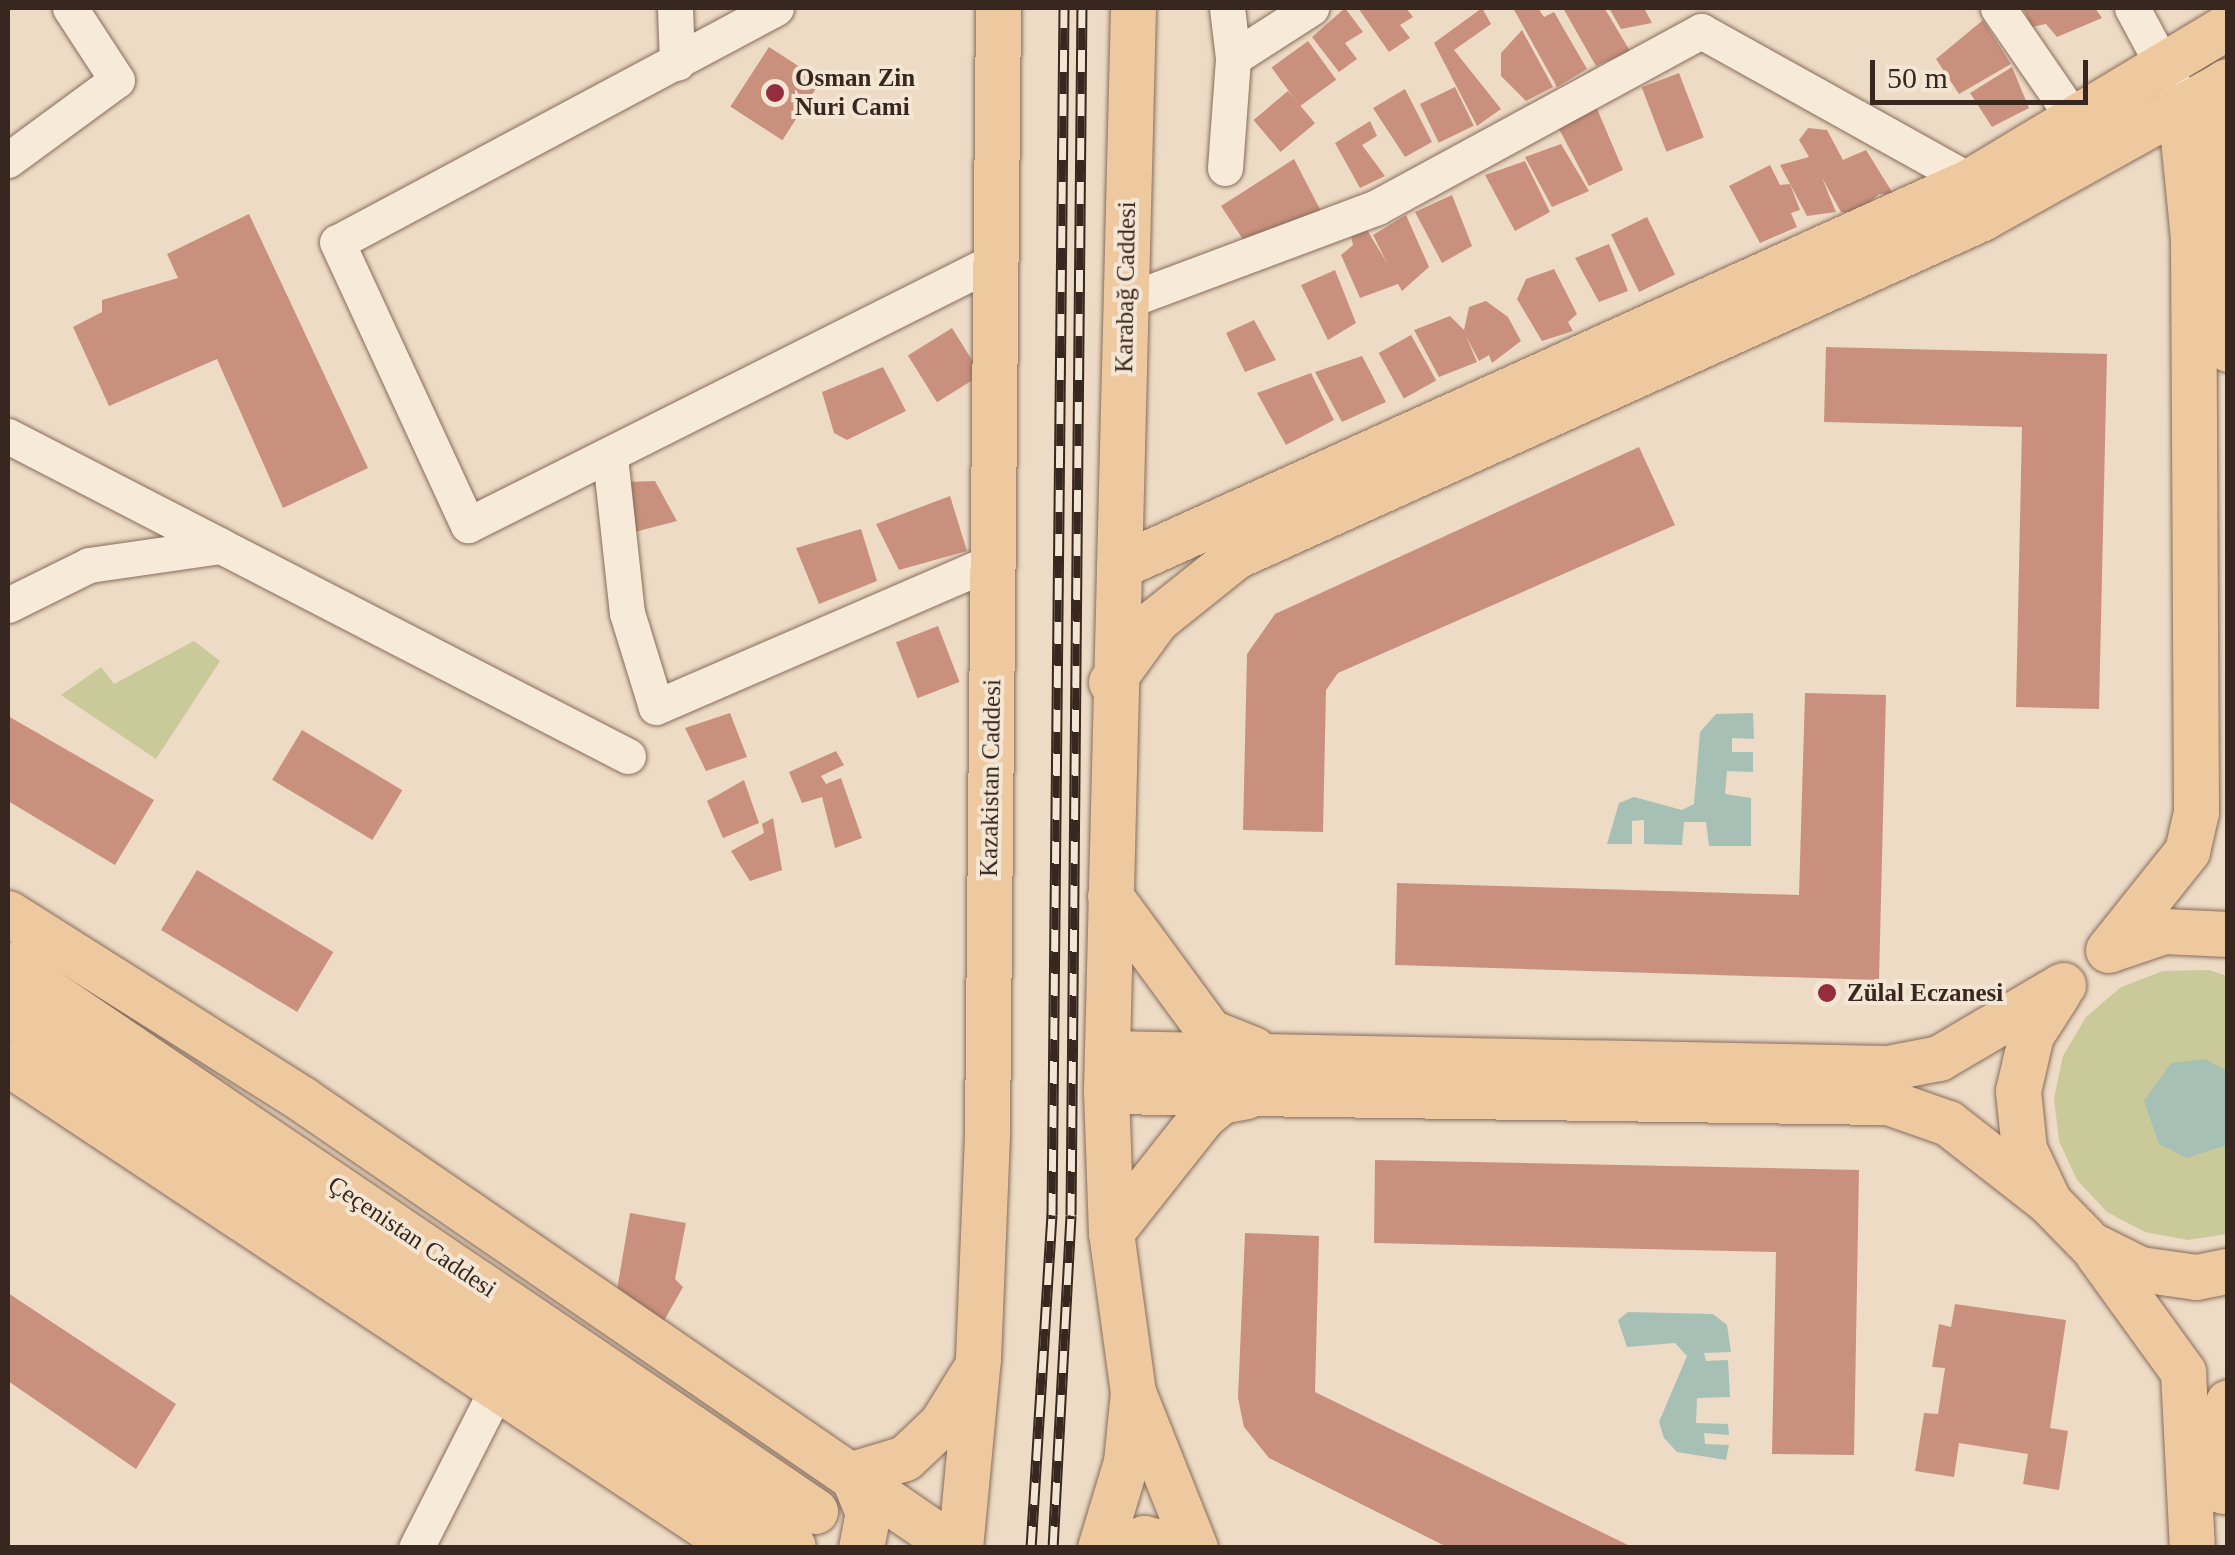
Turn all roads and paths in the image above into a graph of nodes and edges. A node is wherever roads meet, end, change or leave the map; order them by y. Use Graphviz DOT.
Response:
graph roads {
  1 [pos="70,8"];
  2 [pos="676,8"];
  3 [pos="776,8"];
  4 [pos="998,8"];
  5 [pos="1133,8"];
  6 [pos="1227,8"];
  7 [pos="1310,8"];
  8 [pos="1998,8"];
  9 [pos="2132,8"];
  10 [pos="2228,26"];
  11 [pos="1233,58"];
  12 [pos="677,63"];
  13 [pos="2167,64"];
  14 [pos="2226,81"];
  15 [pos="2180,106"];
  16 [pos="2076,120"];
  17 [pos="8,160"];
  18 [pos="1225,168"];
  19 [pos="1970,180"];
  20 [pos="998,260"];
  21 [pos="1126,301"];
  22 [pos="2228,349"];
  23 [pos="8,436"];
  24 [pos="610,457"];
  25 [pos="221,546"];
  26 [pos="993,562"];
  27 [pos="1119,566"];
  28 [pos="8,605"];
  29 [pos="1111,682"];
  30 [pos="628,756"];
  31 [pos="1110,896"];
  32 [pos="8,912"];
  33 [pos="2228,934"];
  34 [pos="2108,950"];
  35 [pos="8,964"];
  36 [pos="2062,986"];
  37 [pos="8,1012"];
  38 [pos="8,1063"];
  39 [pos="1107,1072"];
  40 [pos="1266,1073"];
  41 [pos="1386,1075"];
  42 [pos="2048,1202"];
  43 [pos="1111,1232"];
  44 [pos="2090,1244"];
  45 [pos="2228,1271"];
  46 [pos="978,1358"];
  47 [pos="496,1390"];
  48 [pos="1133,1392"];
  49 [pos="2228,1402"];
  50 [pos="852,1474"];
  51 [pos="804,1529"];
  52 [pos="416,1548"];
  53 [pos="738,1548"];
  54 [pos="862,1548"];
  55 [pos="958,1548"];
  56 [pos="1100,1548"];
  57 [pos="1115,1548"];
  58 [pos="1184,1548"];
  59 [pos="1196,1548"];
  60 [pos="2192,1548"];
  61 [pos="2224,1548"];
  1 -- 17 [label="street"];
  2 -- 12 [label="street"];
  3 -- 12 [label="street"];
  4 -- 20 [label="main road, Kazakistan Caddesi"];
  5 -- 21 [label="main road, Karabağ Caddesi"];
  6 -- 11 [label="street"];
  7 -- 11 [label="street"];
  8 -- 16 [label="street"];
  9 -- 13 [label="street"];
  10 -- 13 [label="main road"];
  11 -- 18 [label="street"];
  12 -- 24 [label="street"];
  13 -- 15 [label="street"];
  13 -- 16 [label="main road"];
  14 -- 15 [label="main road"];
  14 -- 22 [label="main road"];
  15 -- 29 [label="main road"];
  15 -- 34 [label="main road"];
  16 -- 19 [label="main road"];
  19 -- 21 [label="street"];
  19 -- 27 [label="main road"];
  20 -- 24 [label="street"];
  20 -- 26 [label="main road, Kazakistan Caddesi"];
  21 -- 27 [label="main road, Karabağ Caddesi"];
  23 -- 25 [label="street"];
  24 -- 26 [label="street"];
  25 -- 28 [label="street"];
  25 -- 30 [label="street"];
  26 -- 46 [label="main road, Kazakistan Caddesi"];
  27 -- 29 [label="main road, Karabağ Caddesi"];
  29 -- 31 [label="main road, Karabağ Caddesi"];
  31 -- 39 [label="main road, Karabağ Caddesi"];
  31 -- 40 [label="main road"];
  32 -- 50 [label="main road"];
  33 -- 34 [label="main road"];
  34 -- 36 [label="main road"];
  35 -- 51 [label="main road, Çeçenistan Caddesi"];
  36 -- 41 [label="main road"];
  36 -- 42 [label="main road"];
  37 -- 51 [label="main road, Çeçenistan Caddesi"];
  38 -- 47 [label="main road"];
  39 -- 40 [label="main road"];
  39 -- 43 [label="main road, Karabağ Caddesi"];
  40 -- 41 [label="main road"];
  40 -- 43 [label="main road"];
  41 -- 42 [label="main road"];
  42 -- 44 [label="main road"];
  43 -- 48 [label="main road, Karabağ Caddesi"];
  44 -- 45 [label="main road"];
  44 -- 60 [label="main road"];
  46 -- 50 [label="main road"];
  46 -- 55 [label="main road, Kazakistan Caddesi"];
  47 -- 52 [label="street"];
  47 -- 53 [label="main road"];
  48 -- 56 [label="main road"];
  48 -- 59 [label="main road"];
  49 -- 61 [label="main road"];
  50 -- 54 [label="main road"];
  50 -- 55 [label="main road"];
  57 -- 58 [label="main road"];
}
